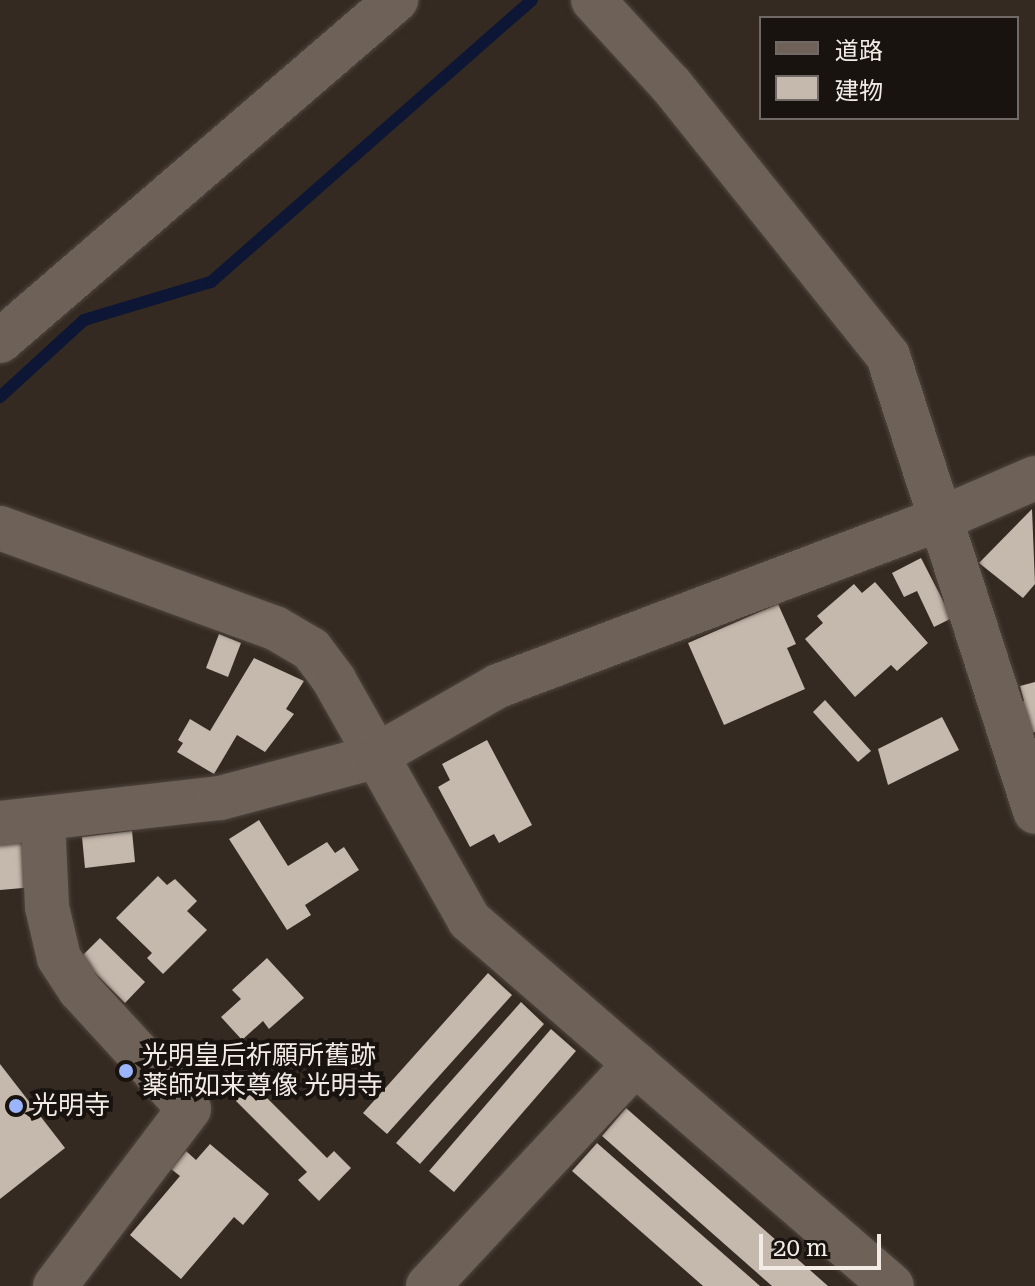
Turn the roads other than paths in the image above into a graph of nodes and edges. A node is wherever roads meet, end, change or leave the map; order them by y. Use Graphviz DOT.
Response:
graph roads {
  1 [pos="396,0"];
  2 [pos="593,0"];
  3 [pos="0,341"];
  4 [pos="1035,478"];
  5 [pos="938,520"];
  6 [pos="0,528"];
  7 [pos="374,757"];
  8 [pos="1035,812"];
  9 [pos="43,821"];
  10 [pos="0,823"];
  11 [pos="635,1064"];
  12 [pos="55,1286"];
  13 [pos="428,1286"];
  14 [pos="892,1286"];
  1 -- 3 [label="street"];
  2 -- 5 [label="street"];
  4 -- 5 [label="street"];
  5 -- 7 [label="street"];
  5 -- 8 [label="street"];
  6 -- 7 [label="street"];
  7 -- 9 [label="street"];
  7 -- 11 [label="street"];
  9 -- 10 [label="street"];
  9 -- 12 [label="street"];
  11 -- 13 [label="street"];
  11 -- 14 [label="street"];
}
